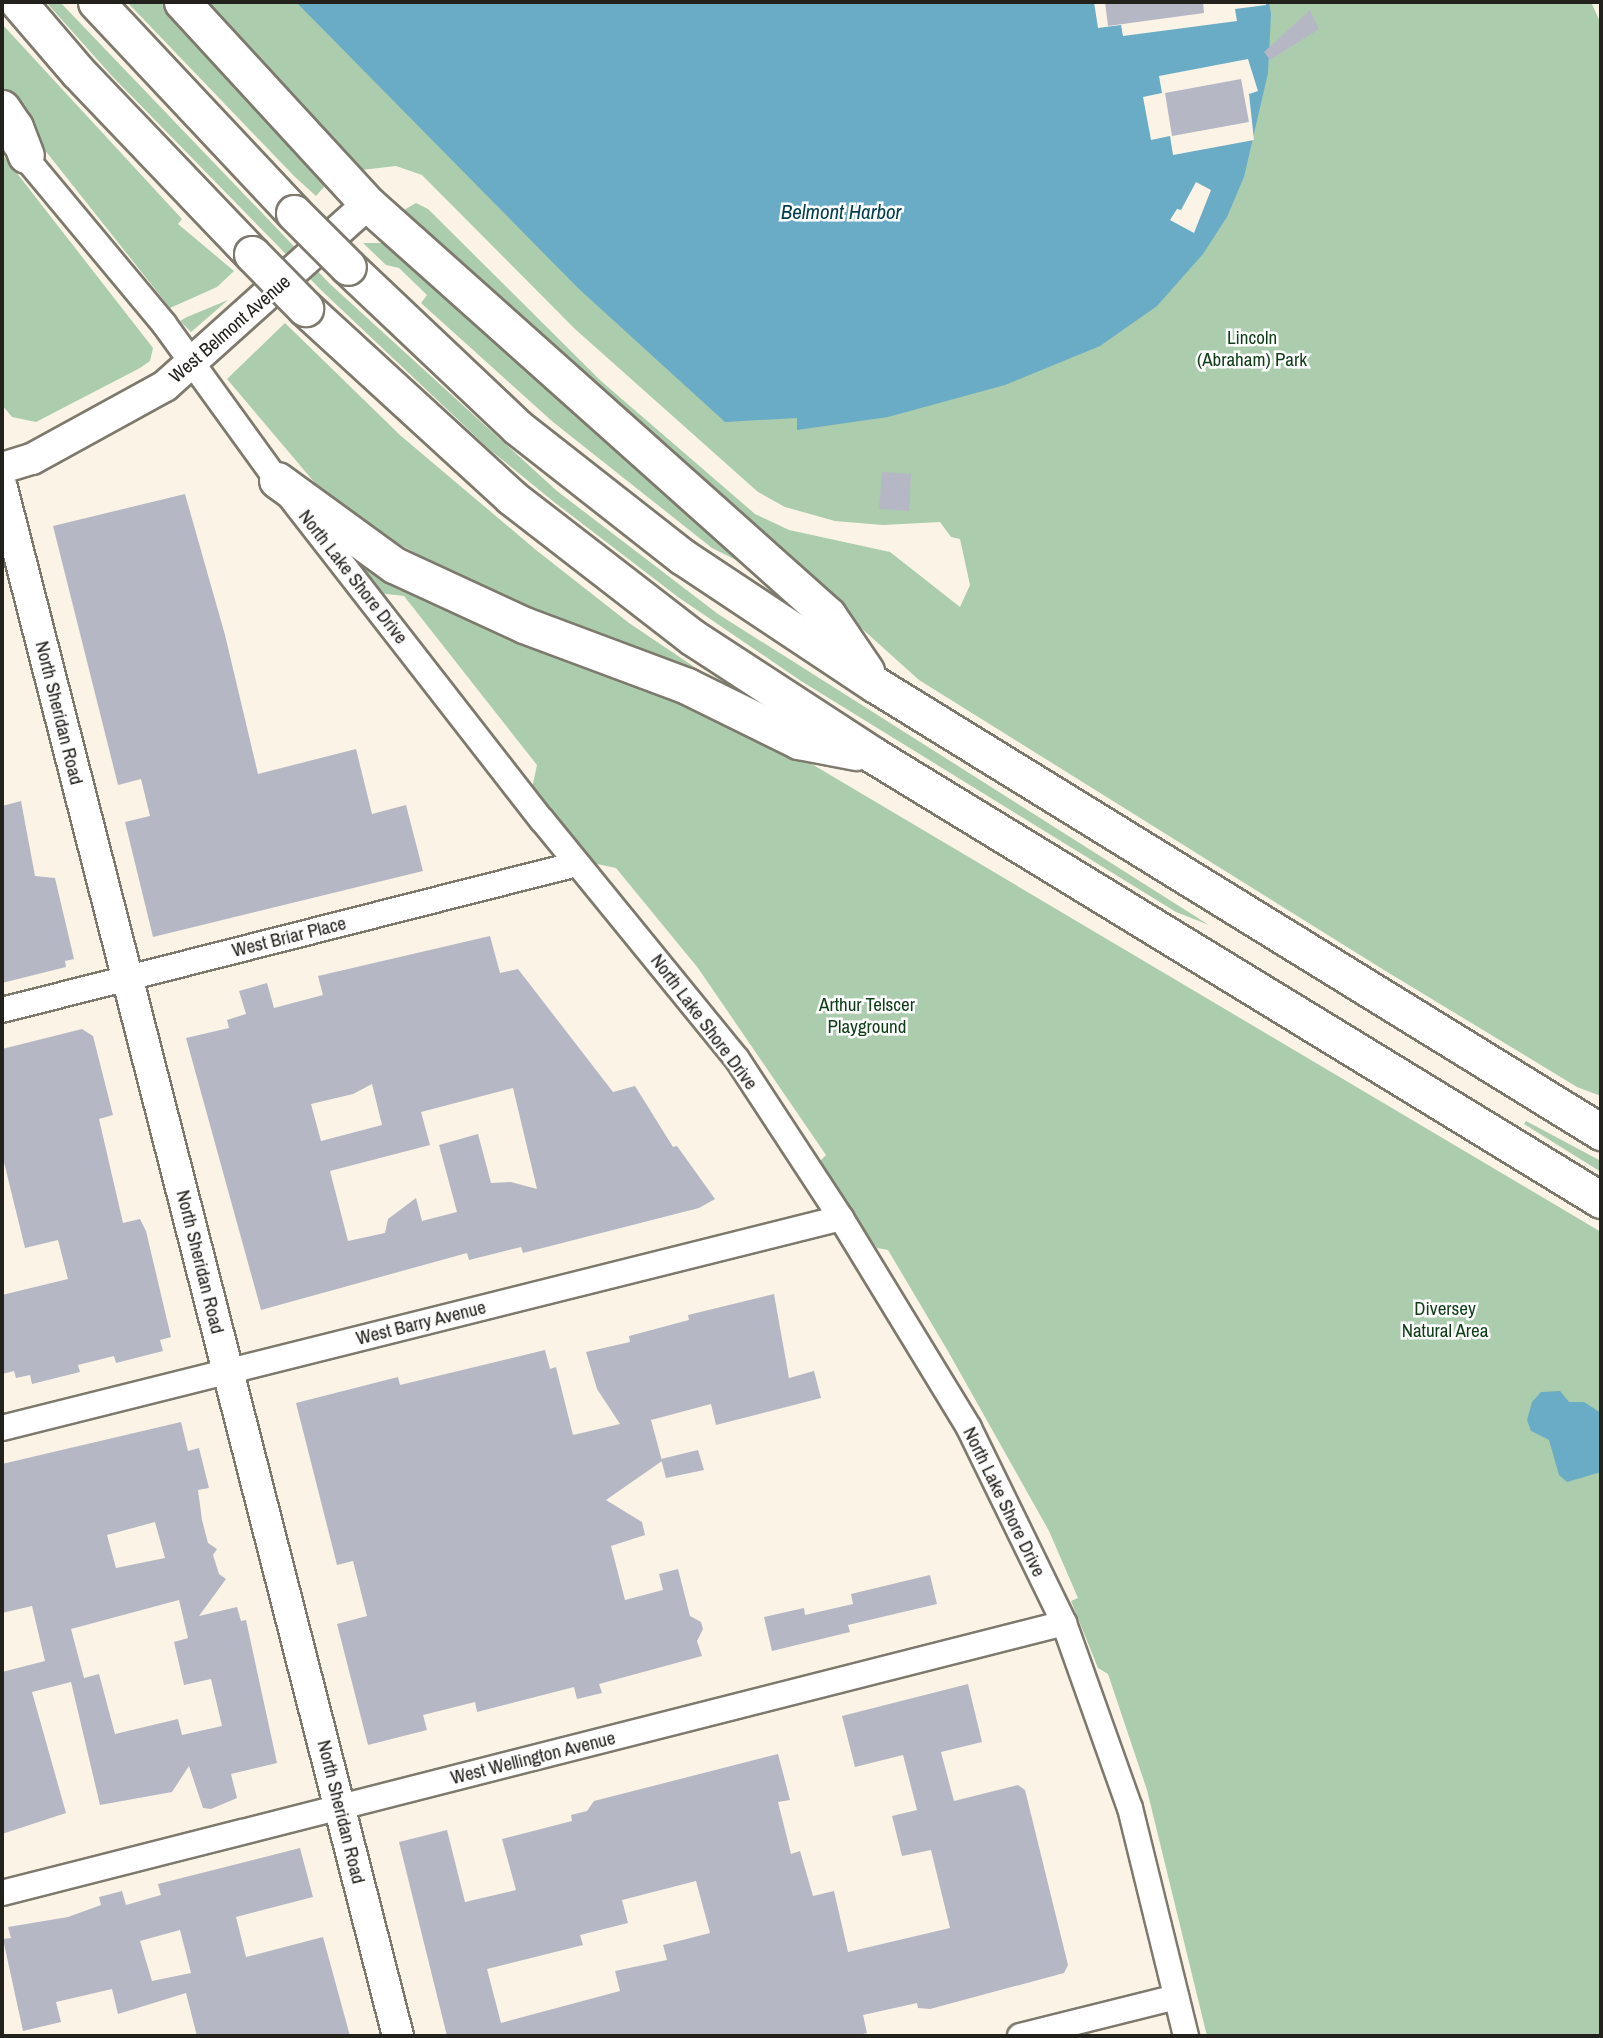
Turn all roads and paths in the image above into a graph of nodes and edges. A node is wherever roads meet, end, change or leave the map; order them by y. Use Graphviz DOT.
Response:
graph roads {
  1 [pos="18,2"];
  2 [pos="96,2"];
  3 [pos="182,2"];
  4 [pos="2,108"];
  5 [pos="14,144"];
  6 [pos="368,204"];
  7 [pos="194,365"];
  8 [pos="2,468"];
  9 [pos="277,480"];
  10 [pos="2,488"];
  11 [pos="876,685"];
  12 [pos="873,755"];
  13 [pos="577,864"];
  14 [pos="127,978"];
  15 [pos="2,1010"];
  16 [pos="1601,1132"];
  17 [pos="1601,1200"];
  18 [pos="841,1218"];
  19 [pos="228,1371"];
  20 [pos="2,1428"];
  21 [pos="1065,1623"];
  22 [pos="340,1807"];
  23 [pos="2,1893"];
  24 [pos="1177,1997"];
  25 [pos="398,2036"];
  26 [pos="1020,2036"];
  27 [pos="1186,2036"];
  1 -- 12 [label="highway, bridge"];
  2 -- 11 [label="highway, bridge"];
  3 -- 6 [label="highway"];
  4 -- 5 [label="highway"];
  5 -- 7 [label="street, North Lake Shore Drive"];
  6 -- 7 [label="main road, West Belmont Avenue"];
  6 -- 11 [label="highway"];
  7 -- 8 [label="main road, West Belmont Avenue"];
  7 -- 9 [label="street, North Lake Shore Drive"];
  9 -- 12 [label="highway"];
  9 -- 13 [label="street, North Lake Shore Drive"];
  10 -- 14 [label="main road, North Sheridan Road"];
  11 -- 16 [label="highway"];
  12 -- 17 [label="highway"];
  13 -- 14 [label="street, West Briar Place"];
  13 -- 18 [label="street, North Lake Shore Drive"];
  14 -- 15 [label="street, West Briar Place"];
  14 -- 19 [label="main road, North Sheridan Road"];
  18 -- 19 [label="street, West Barry Avenue"];
  18 -- 21 [label="street, North Lake Shore Drive"];
  19 -- 20 [label="street, West Barry Avenue"];
  19 -- 22 [label="main road, North Sheridan Road"];
  21 -- 22 [label="street, West Wellington Avenue"];
  21 -- 24 [label="street, North Lake Shore Drive"];
  22 -- 23 [label="street, West Wellington Avenue"];
  22 -- 25 [label="main road, North Sheridan Road"];
  24 -- 26 [label="street"];
  24 -- 27 [label="street, North Lake Shore Drive"];
}
